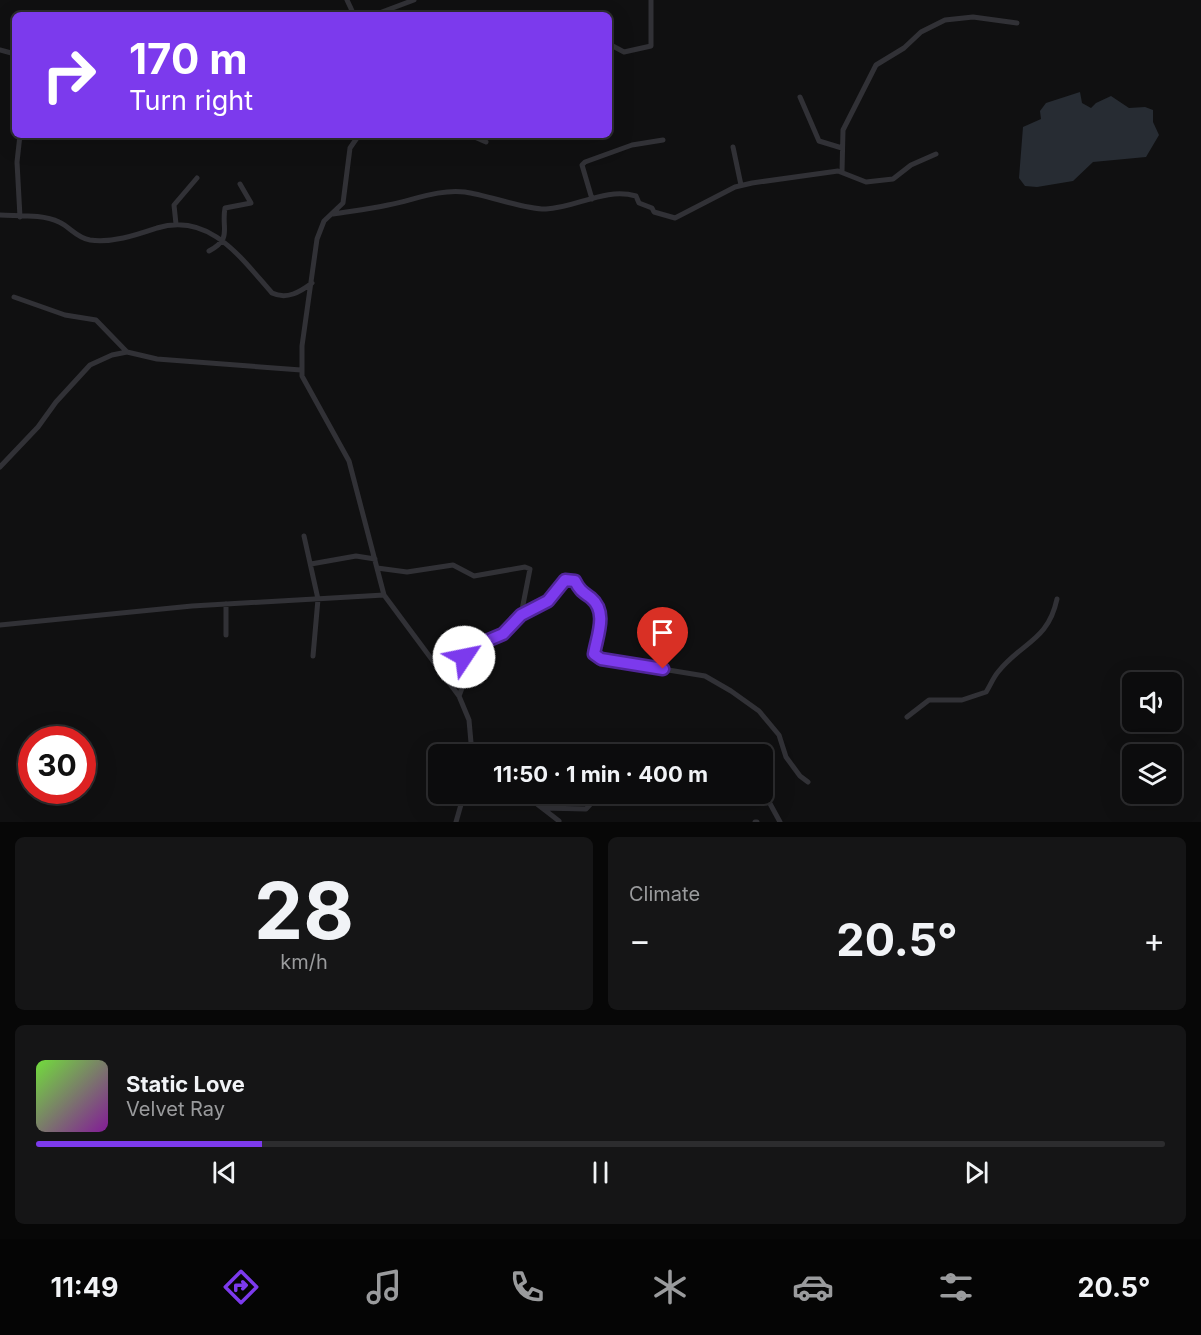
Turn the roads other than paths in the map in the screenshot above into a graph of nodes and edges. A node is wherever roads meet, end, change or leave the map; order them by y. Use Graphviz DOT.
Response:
graph roads {
  1 [pos="414,0"];
  2 [pos="651,0"];
  3 [pos="382,12"];
  4 [pos="1017,23"];
  5 [pos="612,46"];
  6 [pos="800,97"];
  7 [pos="20,138"];
  8 [pos="357,138"];
  9 [pos="477,138"];
  10 [pos="663,140"];
  11 [pos="486,142"];
  12 [pos="734,147"];
  13 [pos="842,148"];
  14 [pos="936,154"];
  15 [pos="842,172"];
  16 [pos="197,178"];
  17 [pos="240,184"];
  18 [pos="741,185"];
  19 [pos="592,199"];
  20 [pos="332,214"];
  21 [pos="0,215"];
  22 [pos="20,216"];
  23 [pos="176,224"];
  24 [pos="222,238"];
  25 [pos="209,251"];
  26 [pos="312,283"];
  27 [pos="14,297"];
  28 [pos="127,352"];
  29 [pos="302,370"];
  30 [pos="0,467"];
  31 [pos="304,536"];
  32 [pos="375,559"];
  33 [pos="311,564"];
  34 [pos="377,568"];
  35 [pos="384,595"];
  36 [pos="318,599"];
  37 [pos="1057,599"];
  38 [pos="226,604"];
  39 [pos="521,615"];
  40 [pos="0,625"];
  41 [pos="226,635"];
  42 [pos="312,656"];
  43 [pos="459,696"];
  44 [pos="907,717"];
  45 [pos="471,744"];
  46 [pos="808,782"];
  47 [pos="461,804"];
  48 [pos="533,804"];
  49 [pos="589,804"];
  50 [pos="770,804"];
  51 [pos="542,808"];
  52 [pos="559,821"];
  53 [pos="456,822"];
  54 [pos="780,822"];
  1 -- 3 [label="street"];
  2 -- 5 [label="street"];
  4 -- 13 [label="street"];
  6 -- 13 [label="street"];
  7 -- 22 [label="street"];
  8 -- 20 [label="street"];
  9 -- 11 [label="street"];
  10 -- 19 [label="street"];
  12 -- 18 [label="street"];
  13 -- 15 [label="street"];
  14 -- 15 [label="street"];
  15 -- 18 [label="street"];
  16 -- 23 [label="street"];
  17 -- 24 [label="street"];
  18 -- 19 [label="street"];
  19 -- 20 [label="street"];
  20 -- 26 [label="street"];
  21 -- 22 [label="street"];
  22 -- 23 [label="street"];
  23 -- 24 [label="street"];
  24 -- 25 [label="street"];
  24 -- 26 [label="street"];
  26 -- 29 [label="street"];
  27 -- 28 [label="street"];
  28 -- 29 [label="street"];
  28 -- 30 [label="street"];
  29 -- 32 [label="street"];
  31 -- 33 [label="street"];
  32 -- 33 [label="street"];
  32 -- 34 [label="street"];
  33 -- 36 [label="street"];
  34 -- 35 [label="street"];
  34 -- 39 [label="street"];
  35 -- 36 [label="street"];
  35 -- 43 [label="street"];
  36 -- 38 [label="street"];
  36 -- 42 [label="street"];
  37 -- 44 [label="street"];
  38 -- 40 [label="street"];
  38 -- 41 [label="street"];
  39 -- 43 [label="street"];
  39 -- 46 [label="street"];
  43 -- 45 [label="street"];
  47 -- 53 [label="street"];
  48 -- 51 [label="street"];
  49 -- 51 [label="street"];
  50 -- 54 [label="street"];
  51 -- 52 [label="street"];
}
